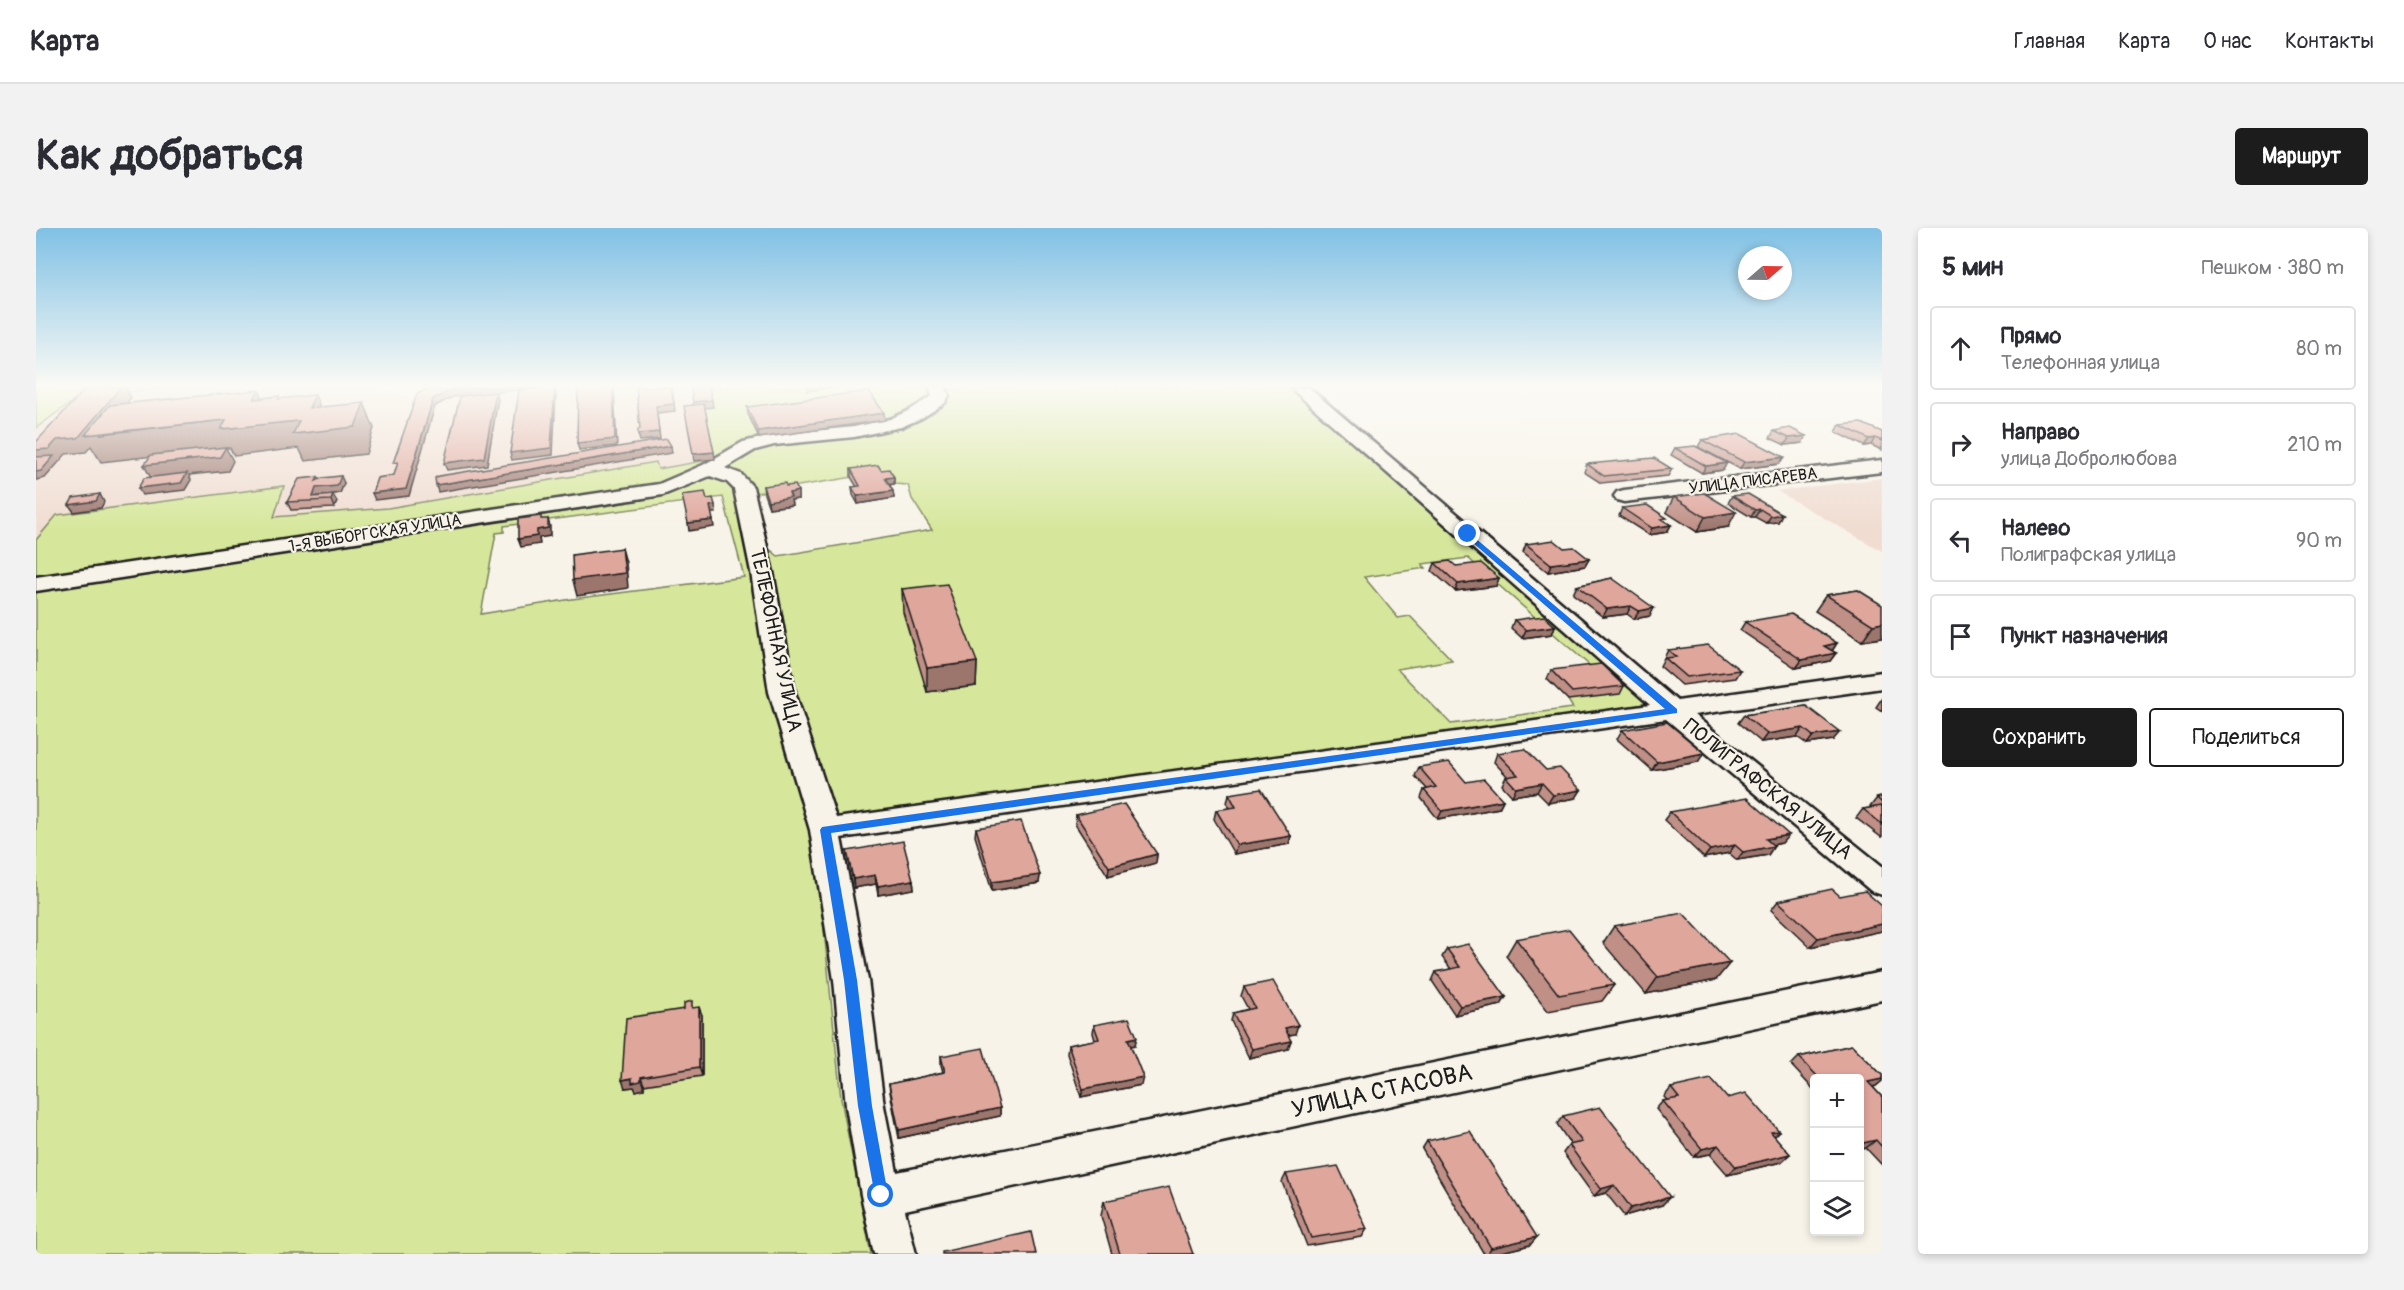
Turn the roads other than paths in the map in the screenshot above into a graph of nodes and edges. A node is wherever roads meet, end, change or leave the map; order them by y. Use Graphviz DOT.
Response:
graph roads {
  1 [pos="830,435"];
  2 [pos="1362,435"];
  3 [pos="1882,466"];
  4 [pos="710,469"];
  5 [pos="1624,496"];
  6 [pos="36,584"];
  7 [pos="1882,680"];
  8 [pos="1673,711"];
  9 [pos="825,830"];
  10 [pos="1882,883"];
  11 [pos="1882,986"];
  12 [pos="881,1195"];
  13 [pos="895,1254"];
  1 -- 4 [label="street, 1-Я ВЫБОРГСКАЯ УЛИЦА"];
  2 -- 8 [label="street, ПОЛИГРАФСКАЯ УЛИЦА"];
  3 -- 5 [label="street, УЛИЦА ПИСАРЕВА"];
  4 -- 6 [label="street, 1-Я ВЫБОРГСКАЯ УЛИЦА"];
  4 -- 9 [label="street, ТЕЛЕФОННАЯ УЛИЦА"];
  7 -- 8 [label="street"];
  8 -- 9 [label="street"];
  8 -- 10 [label="street, ПОЛИГРАФСКАЯ УЛИЦА"];
  9 -- 12 [label="street, ТЕЛЕФОННАЯ УЛИЦА"];
  11 -- 12 [label="street, УЛИЦА СТАСОВА"];
  12 -- 13 [label="street, ТЕЛЕФОННАЯ УЛИЦА"];
}
